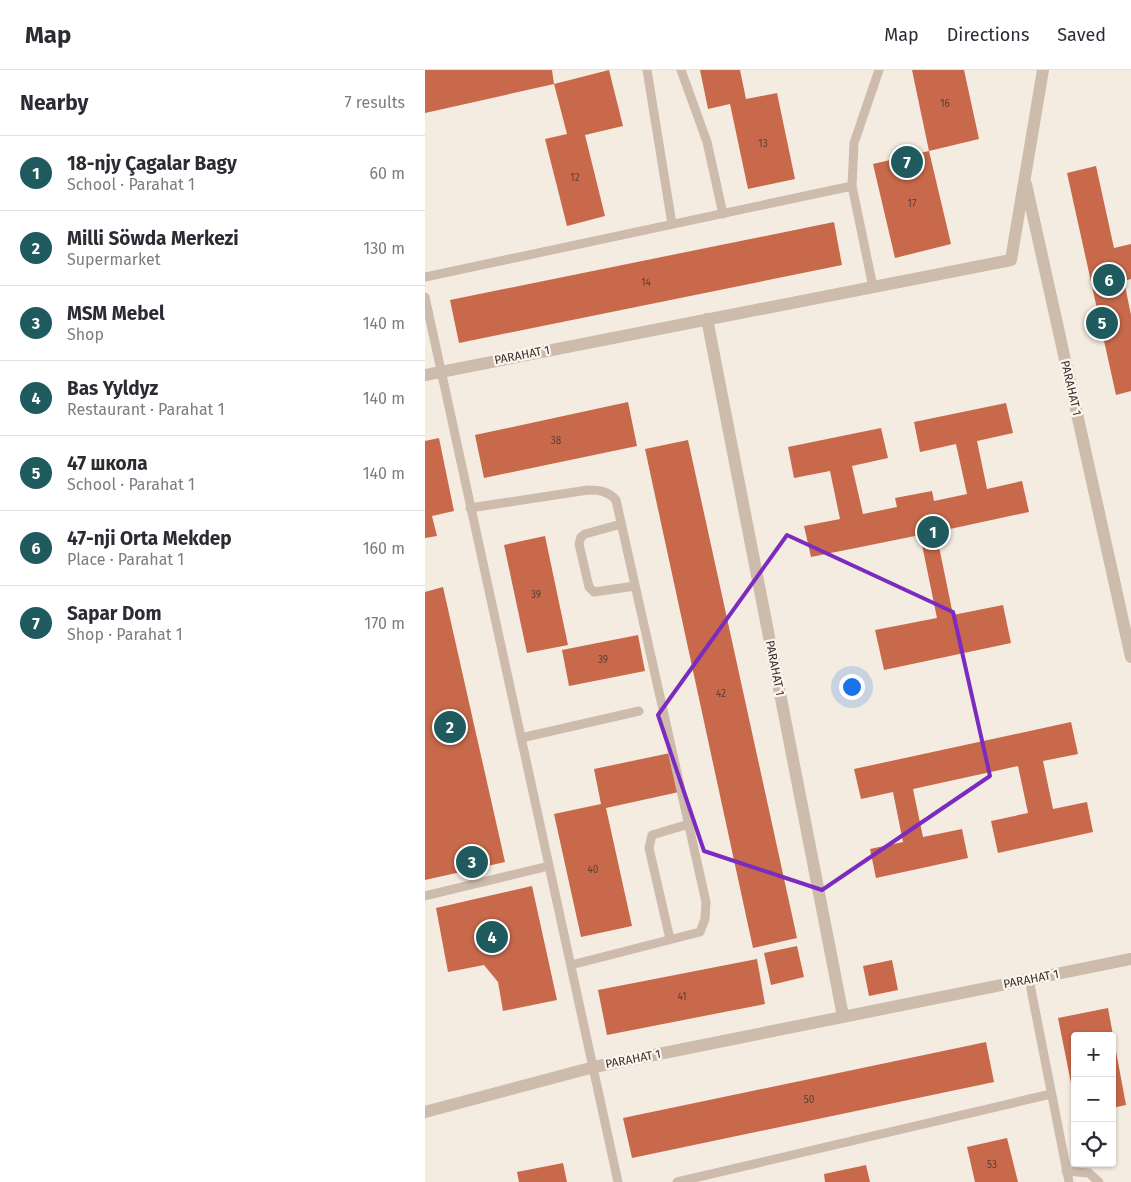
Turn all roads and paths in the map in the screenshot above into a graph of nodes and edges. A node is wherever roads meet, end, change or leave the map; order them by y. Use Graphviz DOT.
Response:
graph roads {
  1 [pos="647,70"];
  2 [pos="681,70"];
  3 [pos="879,70"];
  4 [pos="1043,70"];
  5 [pos="1025,178"];
  6 [pos="852,186"];
  7 [pos="723,214"];
  8 [pos="671,224"];
  9 [pos="425,276"];
  10 [pos="873,287"];
  11 [pos="425,297"];
  12 [pos="707,320"];
  13 [pos="440,371"];
  14 [pos="425,375"];
  15 [pos="470,508"];
  16 [pos="621,524"];
  17 [pos="635,586"];
  18 [pos="1131,657"];
  19 [pos="639,711"];
  20 [pos="521,738"];
  21 [pos="689,824"];
  22 [pos="549,866"];
  23 [pos="425,896"];
  24 [pos="671,939"];
  25 [pos="1131,959"];
  26 [pos="571,965"];
  27 [pos="1029,979"];
  28 [pos="843,1016"];
  29 [pos="594,1067"];
  30 [pos="1051,1094"];
  31 [pos="425,1112"];
  32 [pos="1067,1171"];
  33 [pos="618,1182"];
  34 [pos="677,1182"];
  35 [pos="1069,1182"];
  36 [pos="1099,1182"];
  1 -- 8 [label="lane"];
  2 -- 7 [label="lane"];
  3 -- 6 [label="lane"];
  4 -- 5 [label="street, PARAHAT 1"];
  5 -- 10 [label="street, PARAHAT 1"];
  5 -- 18 [label="street, PARAHAT 1"];
  6 -- 7 [label="lane"];
  6 -- 10 [label="lane"];
  7 -- 8 [label="lane"];
  8 -- 9 [label="lane"];
  10 -- 12 [label="street, PARAHAT 1"];
  11 -- 13 [label="lane"];
  12 -- 13 [label="street, PARAHAT 1"];
  12 -- 28 [label="street, PARAHAT 1"];
  13 -- 14 [label="street, PARAHAT 1"];
  13 -- 15 [label="lane"];
  15 -- 16 [label="lane"];
  15 -- 20 [label="lane"];
  16 -- 17 [label="lane"];
  16 -- 17 [label="lane"];
  17 -- 21 [label="lane"];
  19 -- 20 [label="lane"];
  20 -- 22 [label="lane"];
  21 -- 24 [label="lane"];
  21 -- 24 [label="lane"];
  22 -- 23 [label="lane"];
  22 -- 26 [label="lane"];
  24 -- 26 [label="lane"];
  25 -- 27 [label="street, PARAHAT 1"];
  26 -- 29 [label="lane"];
  27 -- 28 [label="street, PARAHAT 1"];
  27 -- 30 [label="lane"];
  28 -- 29 [label="street, PARAHAT 1"];
  29 -- 31 [label="street, PARAHAT 1"];
  29 -- 33 [label="lane"];
  30 -- 32 [label="lane"];
  30 -- 34 [label="lane"];
  32 -- 35 [label="lane"];
  32 -- 36 [label="lane"];
}
